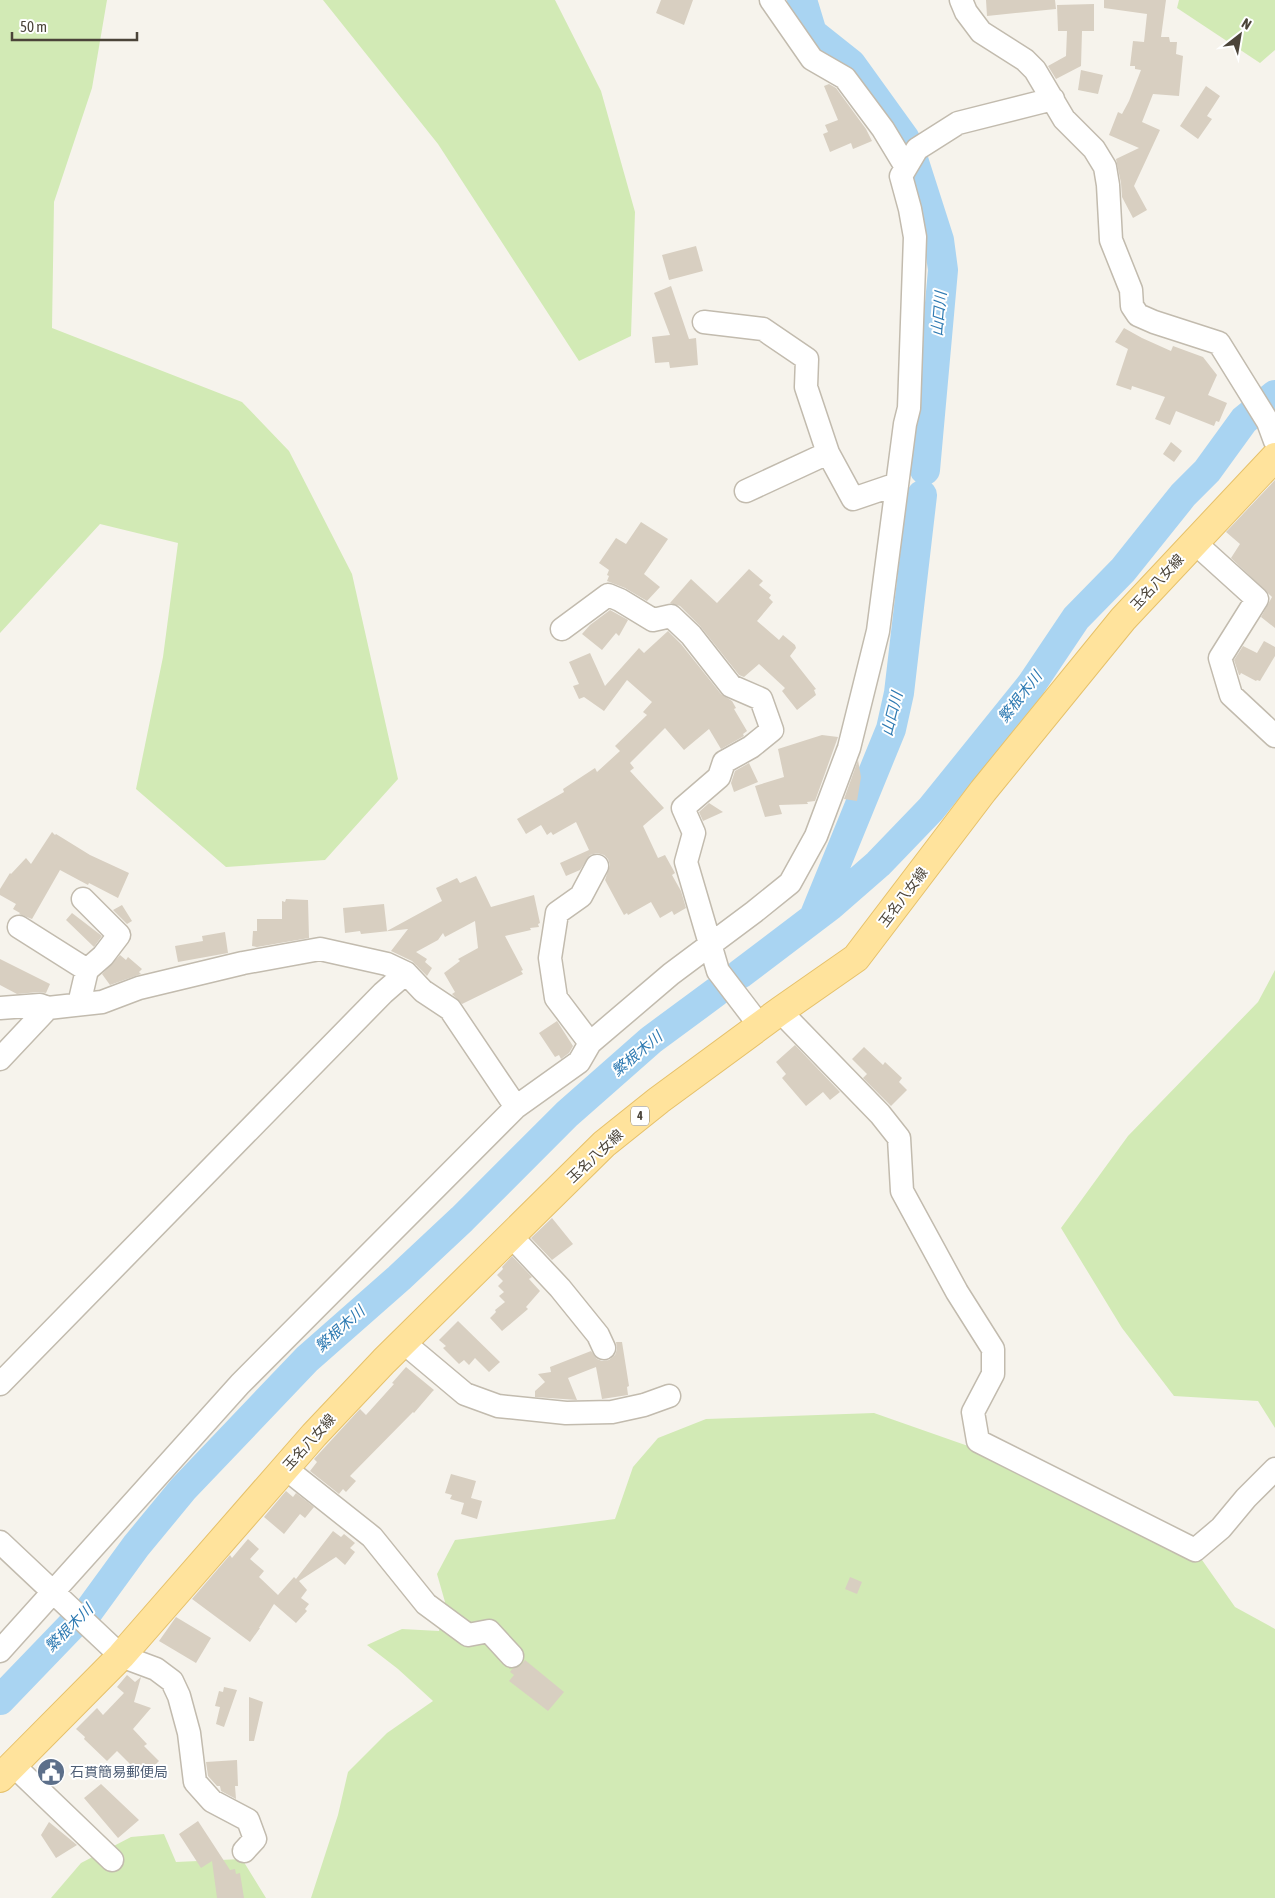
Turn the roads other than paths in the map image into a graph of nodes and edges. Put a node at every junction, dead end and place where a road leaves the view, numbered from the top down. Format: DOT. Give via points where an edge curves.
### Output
graph roads {
  1 [pos="771,0"];
  2 [pos="961,0"];
  3 [pos="1053,99"];
  4 [pos="906,167"];
  5 [pos="704,322"];
  6 [pos="1271,432"];
  7 [pos="828,453"];
  8 [pos="1275,457"];
  9 [pos="897,484"];
  10 [pos="746,491"];
  11 [pos="1194,542"];
  12 [pos="562,629"];
  13 [pos="1275,736"];
  14 [pos="597,866"];
  15 [pos="83,899"];
  16 [pos="19,927"];
  17 [pos="710,945"];
  18 [pos="87,970"];
  19 [pos="406,973"];
  20 [pos="79,1004"];
  21 [pos="0,1008"];
  22 [pos="48,1008"];
  23 [pos="770,1018"];
  24 [pos="590,1043"];
  25 [pos="0,1059"];
  26 [pos="516,1107"];
  27 [pos="511,1236"];
  28 [pos="409,1336"];
  29 [pos="604,1348"];
  30 [pos="455,1365"];
  31 [pos="0,1384"];
  32 [pos="670,1396"];
  33 [pos="286,1468"];
  34 [pos="1275,1469"];
  35 [pos="0,1542"];
  36 [pos="53,1593"];
  37 [pos="0,1652"];
  38 [pos="121,1656"];
  39 [pos="512,1656"];
  40 [pos="7,1772"];
  41 [pos="244,1851"];
  42 [pos="112,1860"];
  1 -- 4 [label="street" via="812,59 845,78 883,129"];
  2 -- 3 [label="street" via="981,32 1036,70"];
  3 -- 4 [label="street" via="958,123 917,149"];
  3 -- 6 [label="street" via="1064,119 1094,149 1105,167 1110,240 1131,290 1132,306 1138,315 1154,322 1219,343"];
  4 -- 9 [label="street" via="901,176 915,237 909,408"];
  5 -- 7 [label="street" via="763,329 807,358 806,387"];
  7 -- 9 [label="street" via="853,498"];
  7 -- 10 [label="street"];
  8 -- 11 [label="main road, 玉名八女線 / 4"];
  9 -- 17 [label="street" via="878,631 849,748 816,836 790,883"];
  11 -- 13 [label="street" via="1257,599 1220,658 1232,695"];
  11 -- 23 [label="main road, 玉名八女線 / 4" via="1110,634 983,791 856,958"];
  12 -- 17 [label="street" via="608,595 654,620 671,616 691,635 732,686 762,699 772,730 724,762 719,777 683,808 694,833 686,862"];
  14 -- 24 [label="street" via="581,896 558,913 550,958 556,998"];
  15 -- 18 [label="street" via="119,935"];
  16 -- 18 [label="street"];
  17 -- 23 [label="street" via="718,971"];
  17 -- 24 [label="street"];
  18 -- 20 [label="street"];
  19 -- 20 [label="street" via="387,964 320,949 243,963 139,988 102,1002"];
  19 -- 26 [label="street" via="423,991 450,1009"];
  19 -- 31 [label="street"];
  20 -- 22 [label="street"];
  21 -- 22 [label="street" via="40,1005"];
  22 -- 25 [label="street"];
  23 -- 27 [label="main road, 玉名八女線 / 4" via="604,1144"];
  23 -- 34 [label="street" via="880,1114 899,1138 902,1191 957,1292 993,1349 993,1374 973,1412 978,1440 1195,1550 1221,1528"];
  24 -- 26 [label="street" via="579,1062"];
  26 -- 36 [label="street" via="240,1384"];
  27 -- 28 [label="main road, 玉名八女線 / 4"];
  27 -- 29 [label="street" via="560,1288 598,1335"];
  28 -- 30 [label="street" via="425,1342"];
  28 -- 32 [label="street" via="465,1394 498,1406 566,1413 612,1412"];
  28 -- 33 [label="main road, 玉名八女線 / 4"];
  33 -- 38 [label="main road, 玉名八女線 / 4"];
  33 -- 39 [label="street" via="372,1538 426,1604 468,1635 489,1631"];
  35 -- 36 [label="street"];
  36 -- 37 [label="street"];
  36 -- 38 [label="street"];
  38 -- 40 [label="main road, 玉名八女線 / 4"];
  38 -- 41 [label="street" via="156,1669 172,1681 189,1734 195,1782 212,1801 248,1820 254,1839"];
  40 -- 42 [label="street"];
}
